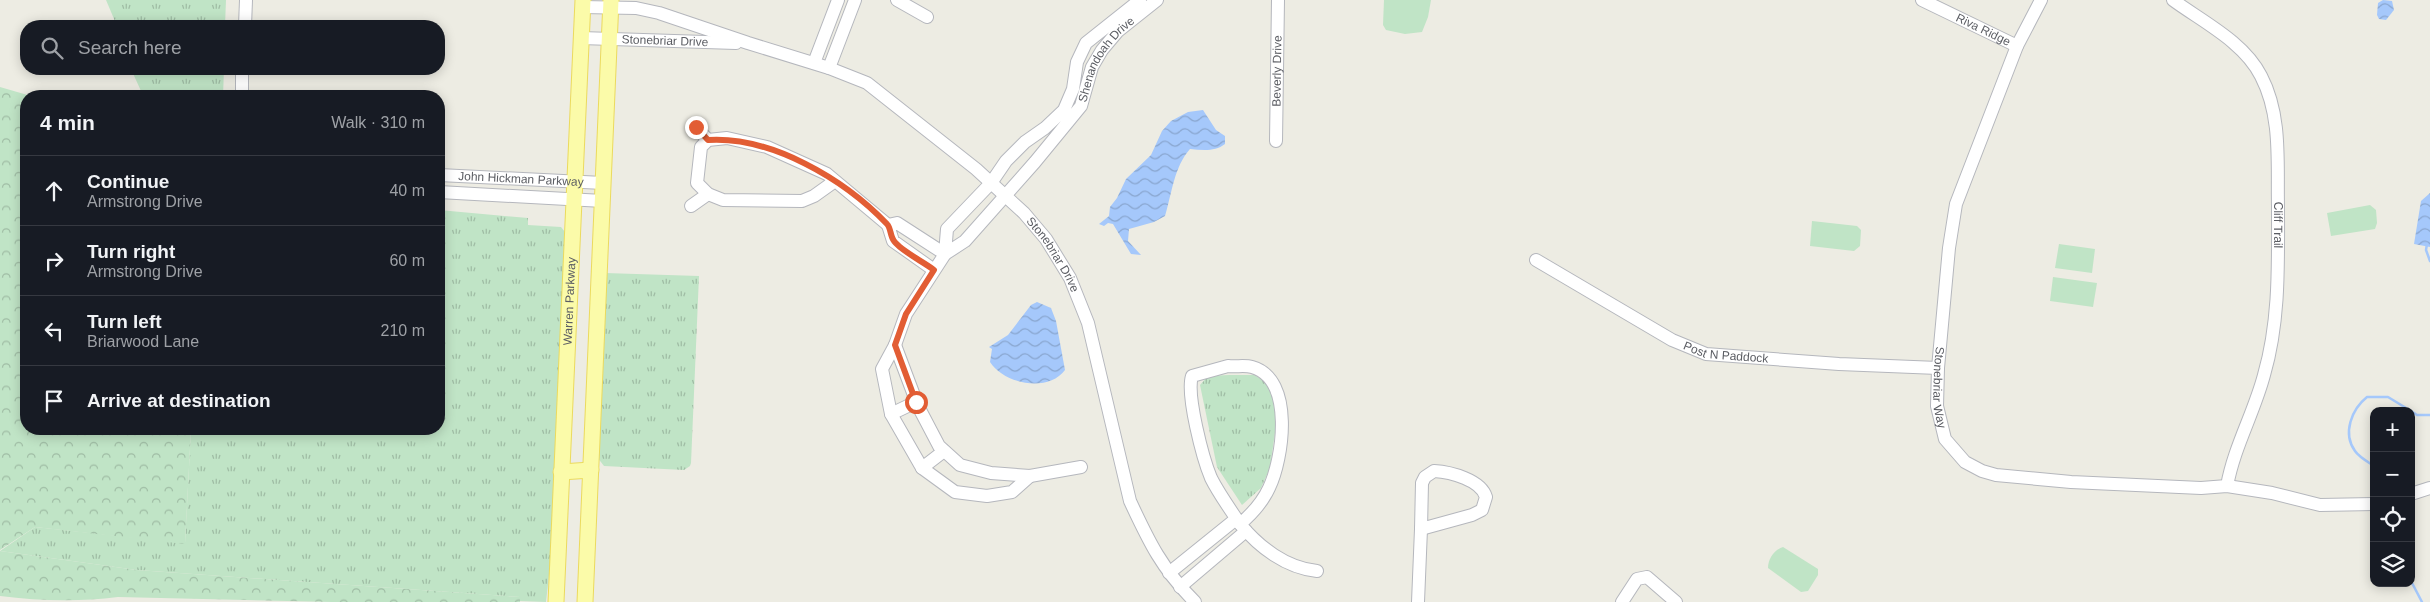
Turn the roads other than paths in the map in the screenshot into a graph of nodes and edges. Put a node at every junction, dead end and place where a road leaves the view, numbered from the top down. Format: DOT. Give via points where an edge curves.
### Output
graph roads {
  1 [pos="246,0"];
  2 [pos="838,0"];
  3 [pos="855,0"];
  4 [pos="897,0"];
  5 [pos="1140,0"];
  6 [pos="1157,0"];
  7 [pos="1278,0"];
  8 [pos="1922,0"];
  9 [pos="2041,0"];
  10 [pos="2173,0"];
  11 [pos="582,3"];
  12 [pos="610,4"];
  13 [pos="927,17"];
  14 [pos="675,18"];
  15 [pos="245,20"];
  16 [pos="581,38"];
  17 [pos="609,38"];
  18 [pos="671,40"];
  19 [pos="748,43"];
  20 [pos="2017,46"];
  21 [pos="814,63"];
  22 [pos="829,68"];
  23 [pos="242,75"];
  24 [pos="241,90"];
  25 [pos="696,127"];
  26 [pos="708,140"];
  27 [pos="1276,141"];
  28 [pos="445,175"];
  29 [pos="835,180"];
  30 [pos="574,182"];
  31 [pos="603,183"];
  32 [pos="991,183"];
  33 [pos="445,192"];
  34 [pos="708,194"];
  35 [pos="1006,196"];
  36 [pos="574,199"];
  37 [pos="603,201"];
  38 [pos="691,206"];
  39 [pos="888,225"];
  40 [pos="945,254"];
  41 [pos="1536,260"];
  42 [pos="934,270"];
  43 [pos="895,345"];
  44 [pos="1938,368"];
  45 [pos="916,402"];
  46 [pos="891,414"];
  47 [pos="944,450"];
  48 [pos="1081,467"];
  49 [pos="922,468"];
  50 [pos="591,470"];
  51 [pos="561,472"];
  52 [pos="1030,476"];
  53 [pos="2227,486"];
  54 [pos="2430,488"];
  55 [pos="2415,493"];
  56 [pos="2370,504"];
  57 [pos="1241,525"];
  58 [pos="1421,529"];
  59 [pos="1317,570"];
  60 [pos="1169,573"];
  61 [pos="1180,587"];
  62 [pos="1628,600"];
  63 [pos="556,602"];
  64 [pos="585,602"];
  65 [pos="1195,602"];
  66 [pos="1418,602"];
  67 [pos="1676,602"];
  1 -- 15 [label="street"];
  2 -- 21 [label="street"];
  3 -- 22 [label="street"];
  4 -- 13 [label="street"];
  5 -- 32 [label="street, Shenandoah Drive" via="1086,43 1077,62 1073,89 1064,110 1018,149"];
  6 -- 35 [label="street, Shenandoah Drive" via="1118,31 1102,50 1092,67 1081,106"];
  7 -- 27 [label="street, Beverly Drive"];
  8 -- 20 [label="street, Riva Ridge"];
  9 -- 20 [label="street, Stonebriar Way"];
  10 -- 53 [label="street, Cliff Trail" via="2238,47 2261,75 2274,109 2278,300 2264,375 2230,466"];
  11 -- 12 [label="street, Stonebriar Drive"];
  11 -- 16 [label="main road, Warren Parkway"];
  12 -- 14 [label="street, Stonebriar Drive"];
  12 -- 17 [label="main road"];
  14 -- 18 [label="street"];
  14 -- 19 [label="street, Stonebriar Drive"];
  16 -- 17 [label="street, Stonebriar Drive"];
  16 -- 30 [label="main road, Warren Parkway"];
  17 -- 18 [label="street, Stonebriar Drive"];
  17 -- 31 [label="main road"];
  18 -- 19 [label="street, Stonebriar Drive"];
  19 -- 21 [label="street, Stonebriar Drive"];
  20 -- 44 [label="street, Stonebriar Way" via="1956,204"];
  21 -- 22 [label="street, Stonebriar Drive"];
  22 -- 32 [label="street, Stonebriar Drive" via="867,83"];
  23 -- 24 [label="street"];
  25 -- 26 [label="street"];
  26 -- 29 [label="street" via="727,138 768,147"];
  26 -- 34 [label="street" via="701,147 697,183"];
  28 -- 30 [label="street, John Hickman Parkway"];
  29 -- 34 [label="street" via="802,202 723,200"];
  29 -- 39 [label="street"];
  30 -- 31 [label="street, John Hickman Parkway"];
  30 -- 36 [label="main road, Warren Parkway"];
  31 -- 37 [label="main road"];
  32 -- 35 [label="street, Stonebriar Drive"];
  32 -- 40 [label="street, Shenandoah Drive" via="947,229"];
  33 -- 36 [label="street, John Hickman Parkway"];
  34 -- 38 [label="street"];
  35 -- 40 [label="street, Shenandoah Drive" via="965,242"];
  35 -- 60 [label="street, Stonebriar Drive" via="1046,240 1070,278 1088,323 1130,501 1141,528"];
  36 -- 37 [label="street, John Hickman Parkway"];
  36 -- 51 [label="main road, Warren Parkway"];
  37 -- 50 [label="main road"];
  39 -- 40 [label="street" via="897,223"];
  39 -- 42 [label="street" via="893,241"];
  40 -- 42 [label="street"];
  41 -- 44 [label="street, Post N Paddock" via="1672,340 1706,354 1809,363"];
  42 -- 43 [label="street" via="906,314"];
  43 -- 45 [label="street"];
  43 -- 46 [label="street" via="882,369"];
  44 -- 53 [label="street, Stonebriar Way" via="1937,406 1945,438 1965,462 1982,471 2070,482 2201,488"];
  45 -- 46 [label="street"];
  45 -- 47 [label="street"];
  46 -- 49 [label="street"];
  47 -- 49 [label="street"];
  47 -- 52 [label="street" via="960,465 991,473"];
  48 -- 52 [label="street"];
  49 -- 52 [label="street" via="955,492 986,496 1012,492"];
  50 -- 51 [label="main road"];
  50 -- 64 [label="main road"];
  51 -- 63 [label="main road, Warren Parkway"];
  53 -- 56 [label="street, Stonebriar Way" via="2320,505"];
  54 -- 55 [label="street"];
  57 -- 57 [label="street" via="1260,504 1275,474 1282,417 1279,394 1268,378 1252,367 1228,366 1192,376 1189,384 1209,472"];
  57 -- 59 [label="street" via="1279,559"];
  57 -- 60 [label="street"];
  57 -- 61 [label="street"];
  58 -- 58 [label="street" via="1482,510 1485,492 1476,483 1446,472 1431,472 1422,483"];
  58 -- 66 [label="street"];
  60 -- 61 [label="street, Stonebriar Drive"];
  61 -- 65 [label="street, Stonebriar Drive"];
  62 -- 67 [label="street" via="1637,579 1647,577"];
}
